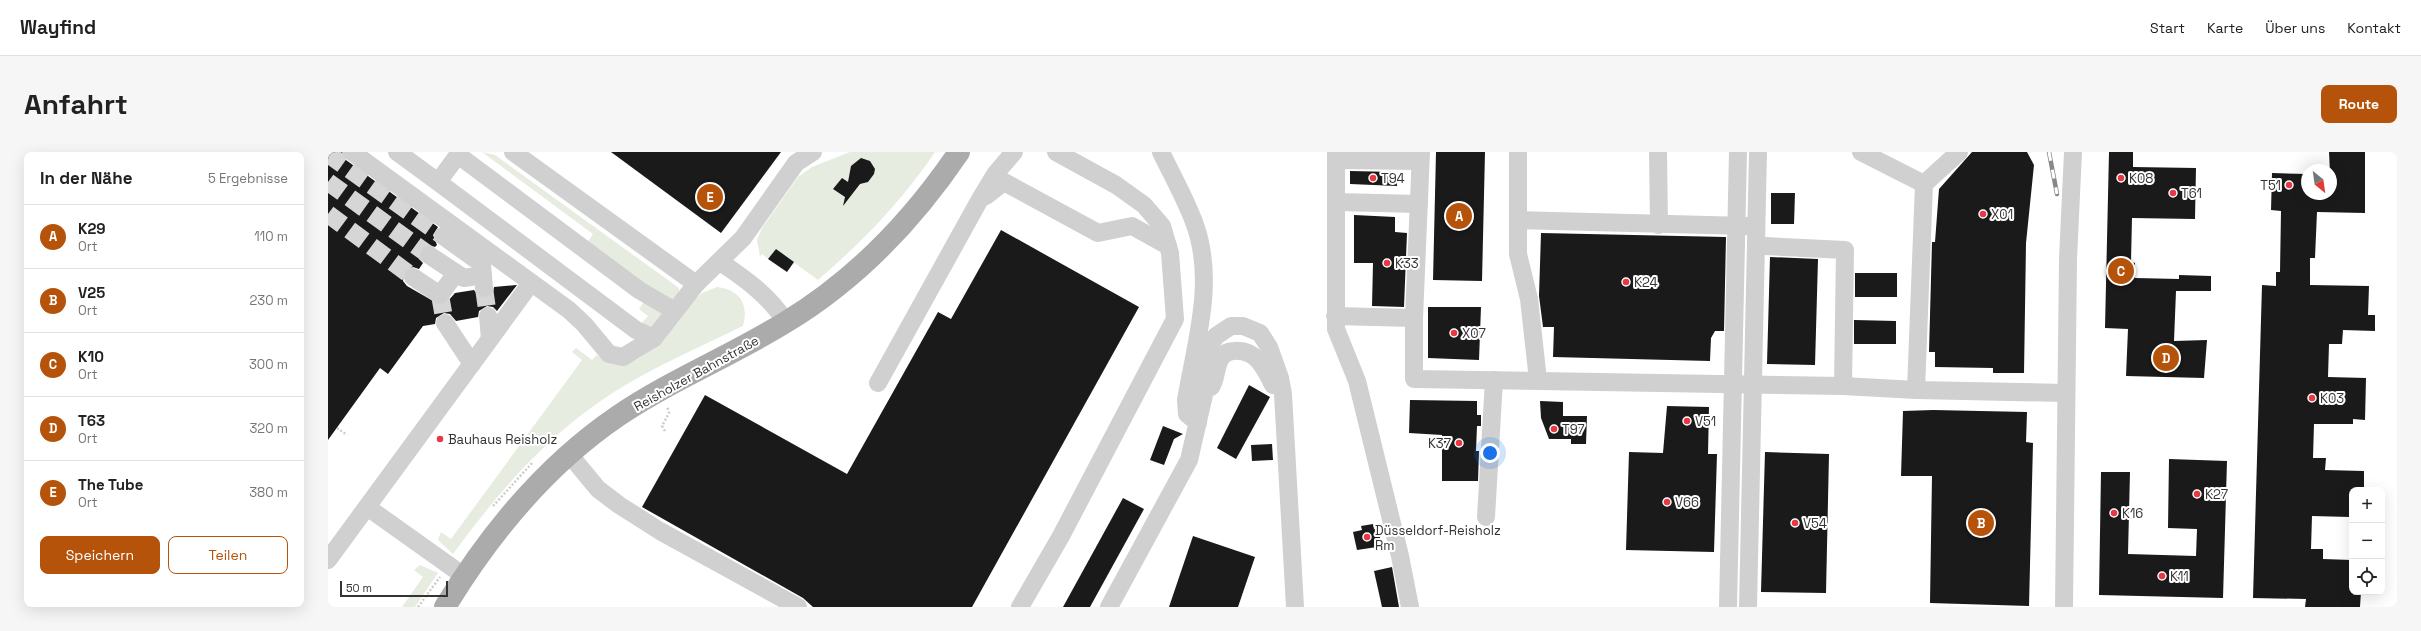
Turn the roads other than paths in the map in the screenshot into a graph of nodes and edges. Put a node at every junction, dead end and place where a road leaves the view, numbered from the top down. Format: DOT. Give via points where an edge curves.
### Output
graph roads {
  1 [pos="352,152"];
  2 [pos="397,152"];
  3 [pos="513,152"];
  4 [pos="813,152"];
  5 [pos="959,152"];
  6 [pos="1014,152"];
  7 [pos="1056,152"];
  8 [pos="1161,152"];
  9 [pos="1518,152"];
  10 [pos="1658,152"];
  11 [pos="1738,152"];
  12 [pos="1758,152"];
  13 [pos="1862,152"];
  14 [pos="1958,152"];
  15 [pos="2073,152"];
  16 [pos="1336,156"];
  17 [pos="1420,157"];
  18 [pos="438,182"];
  19 [pos="1924,184"];
  20 [pos="979,201"];
  21 [pos="1337,202"];
  22 [pos="1419,204"];
  23 [pos="1518,220"];
  24 [pos="1659,225"];
  25 [pos="1736,226"];
  26 [pos="1756,226"];
  27 [pos="443,236"];
  28 [pos="1168,246"];
  29 [pos="1765,246"];
  30 [pos="429,255"];
  31 [pos="720,262"];
  32 [pos="456,273"];
  33 [pos="413,277"];
  34 [pos="531,283"];
  35 [pos="696,284"];
  36 [pos="675,311"];
  37 [pos="488,316"];
  38 [pos="1335,316"];
  39 [pos="1414,318"];
  40 [pos="786,322"];
  41 [pos="444,323"];
  42 [pos="654,338"];
  43 [pos="490,339"];
  44 [pos="472,364"];
  45 [pos="1494,380"];
  46 [pos="1538,380"];
  47 [pos="878,383"];
  48 [pos="1733,384"];
  49 [pos="1754,385"];
  50 [pos="1843,386"];
  51 [pos="1916,390"];
  52 [pos="2066,393"];
  53 [pos="1204,396"];
  54 [pos="1283,404"];
  55 [pos="1198,424"];
  56 [pos="569,454"];
  57 [pos="367,507"];
  58 [pos="1486,517"];
  59 [pos="328,560"];
  60 [pos="456,571"];
  61 [pos="446,607"];
  62 [pos="798,607"];
  63 [pos="1020,607"];
  64 [pos="1109,607"];
  65 [pos="1295,607"];
  66 [pos="1410,607"];
  67 [pos="1728,607"];
  68 [pos="1748,607"];
  69 [pos="2064,607"];
  1 -- 34 [label="lane"];
  2 -- 18 [label="lane"];
  3 -- 35 [label="lane"];
  4 -- 31 [label="lane" via="796,163 743,238"];
  5 -- 40 [label="main road, Reisholzer Bahnstraße" via="915,213 872,257 835,289"];
  6 -- 20 [label="lane" via="996,173"];
  7 -- 28 [label="lane" via="1116,185 1144,205 1162,226"];
  8 -- 55 [label="lane" via="1194,222 1204,263 1204,302 1186,400 1187,414"];
  9 -- 23 [label="lane"];
  10 -- 24 [label="lane"];
  11 -- 25 [label="lane"];
  12 -- 26 [label="lane"];
  13 -- 19 [label="lane"];
  14 -- 19 [label="lane"];
  15 -- 52 [label="lane"];
  16 -- 17 [label="lane"];
  16 -- 21 [label="lane"];
  17 -- 22 [label="lane"];
  18 -- 36 [label="lane" via="458,155 639,290"];
  18 -- 42 [label="lane" via="636,330"];
  19 -- 51 [label="lane"];
  20 -- 28 [label="lane" via="1004,182 1098,233 1132,226"];
  20 -- 47 [label="lane"];
  21 -- 22 [label="lane"];
  21 -- 38 [label="lane"];
  22 -- 39 [label="lane"];
  23 -- 24 [label="lane"];
  23 -- 46 [label="lane" via="1518,254 1529,299"];
  24 -- 25 [label="lane"];
  25 -- 26 [label="lane"];
  25 -- 48 [label="lane"];
  26 -- 49 [label="lane"];
  27 -- 32 [label="lane" via="482,264 484,281 464,278"];
  28 -- 63 [label="lane" via="1175,319 1061,536"];
  29 -- 50 [label="lane" via="1845,250"];
  30 -- 32 [label="lane"];
  31 -- 35 [label="lane"];
  31 -- 40 [label="lane" via="745,278 772,301"];
  32 -- 33 [label="lane" via="440,295"];
  34 -- 42 [label="lane" via="584,324 609,354 623,357"];
  34 -- 43 [label="lane"];
  35 -- 36 [label="lane"];
  36 -- 42 [label="lane"];
  37 -- 43 [label="lane"];
  38 -- 39 [label="lane"];
  38 -- 66 [label="lane" via="1336,329 1358,381"];
  39 -- 45 [label="lane" via="1414,379"];
  40 -- 56 [label="main road, Reisholzer Bahnstraße" via="625,412"];
  41 -- 44 [label="lane"];
  43 -- 44 [label="lane"];
  44 -- 57 [label="lane"];
  45 -- 46 [label="lane"];
  45 -- 58 [label="lane"];
  46 -- 48 [label="lane"];
  48 -- 49 [label="lane"];
  48 -- 67 [label="lane"];
  49 -- 50 [label="lane"];
  49 -- 68 [label="lane"];
  50 -- 51 [label="lane"];
  51 -- 52 [label="lane"];
  52 -- 69 [label="lane"];
  53 -- 54 [label="lane" via="1213,383 1221,357 1236,351 1254,356 1264,367"];
  53 -- 54 [label="lane" via="1208,348 1216,336 1231,326 1243,326 1260,333 1269,347 1280,378"];
  53 -- 55 [label="lane"];
  54 -- 65 [label="lane"];
  55 -- 64 [label="lane" via="1189,460"];
  56 -- 60 [label="main road, Reisholzer Bahnstraße" via="539,482"];
  56 -- 62 [label="lane" via="598,489 627,511"];
  57 -- 59 [label="lane"];
  57 -- 60 [label="lane"];
  60 -- 61 [label="main road, Reisholzer Bahnstraße"];
}
